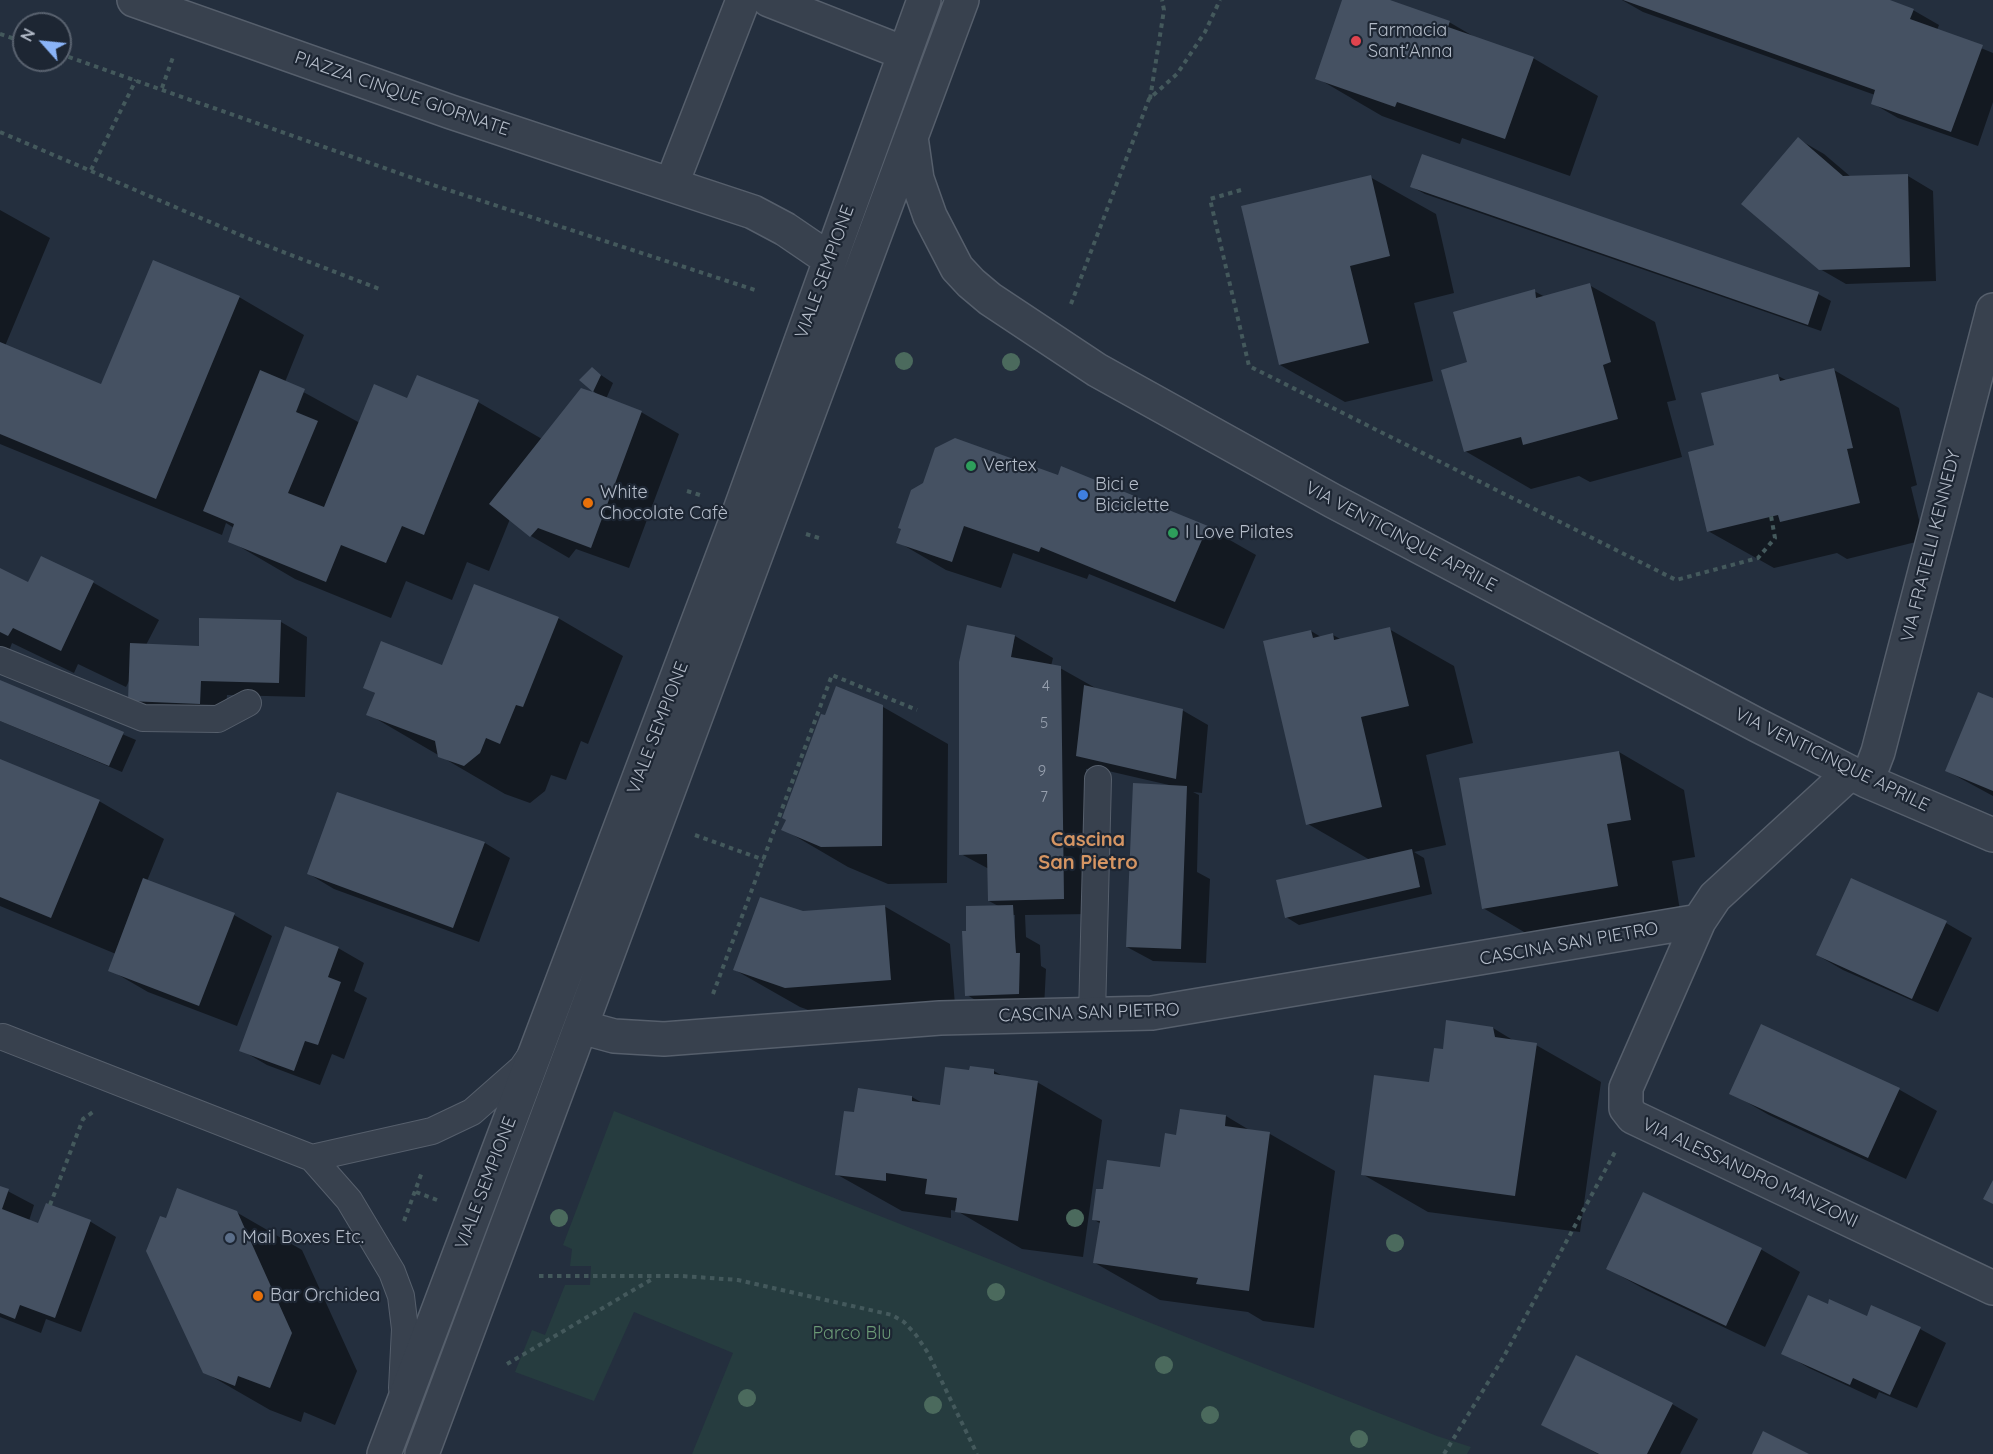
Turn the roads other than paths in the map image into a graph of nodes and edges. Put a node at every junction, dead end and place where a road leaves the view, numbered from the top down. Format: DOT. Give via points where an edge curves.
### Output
graph roads {
  1 [pos="134,0"];
  2 [pos="743,0"];
  3 [pos="770,0"];
  4 [pos="924,0"];
  5 [pos="962,0"];
  6 [pos="904,53"];
  7 [pos="911,135"];
  8 [pos="672,183"];
  9 [pos="829,259"];
  10 [pos="1993,310"];
  11 [pos="0,660"];
  12 [pos="248,703"];
  13 [pos="1859,777"];
  14 [pos="1098,779"];
  15 [pos="1993,835"];
  16 [pos="1699,921"];
  17 [pos="1092,1015"];
  18 [pos="581,1028"];
  19 [pos="3,1036"];
  20 [pos="537,1046"];
  21 [pos="312,1158"];
  22 [pos="1993,1288"];
  23 [pos="400,1412"];
  24 [pos="384,1454"];
  25 [pos="422,1454"];
  1 -- 8 [label="street, PIAZZA CINQUE GIORNATE" via="451,112"];
  2 -- 8 [label="street"];
  3 -- 6 [label="street"];
  4 -- 6 [label="street, VIALE SEMPIONE"];
  5 -- 7 [label="street, VIALE SEMPIONE"];
  6 -- 9 [label="street, VIALE SEMPIONE"];
  7 -- 13 [label="street, VIA VENTICINQUE APRILE" via="917,179 930,216 957,268 990,299 1045,337 1256,460"];
  7 -- 18 [label="street, VIALE SEMPIONE"];
  8 -- 9 [label="street, PIAZZA CINQUE GIORNATE" via="753,212"];
  9 -- 20 [label="street, VIALE SEMPIONE" via="740,510"];
  10 -- 13 [label="street, VIA FRATELLI KENNEDY" via="1878,752"];
  11 -- 12 [label="lane" via="143,718 218,719"];
  13 -- 15 [label="street, VIA VENTICINQUE APRILE"];
  13 -- 16 [label="street, VIA ALESSANDRO MANZONI" via="1733,878"];
  14 -- 17 [label="lane"];
  16 -- 17 [label="street, CASCINA SAN PIETRO" via="1181,1010"];
  16 -- 22 [label="street, VIA ALESSANDRO MANZONI" via="1626,1088 1626,1108 1634,1118"];
  17 -- 18 [label="street, CASCINA SAN PIETRO" via="940,1018 664,1039 614,1036"];
  18 -- 25 [label="street, VIALE SEMPIONE"];
  19 -- 21 [label="lane"];
  20 -- 21 [label="lane" via="522,1068 472,1112 432,1131"];
  20 -- 23 [label="street, VIALE SEMPIONE"];
  21 -- 23 [label="lane" via="350,1200 379,1248 401,1296 405,1337"];
  23 -- 24 [label="street, VIALE SEMPIONE"];
}
